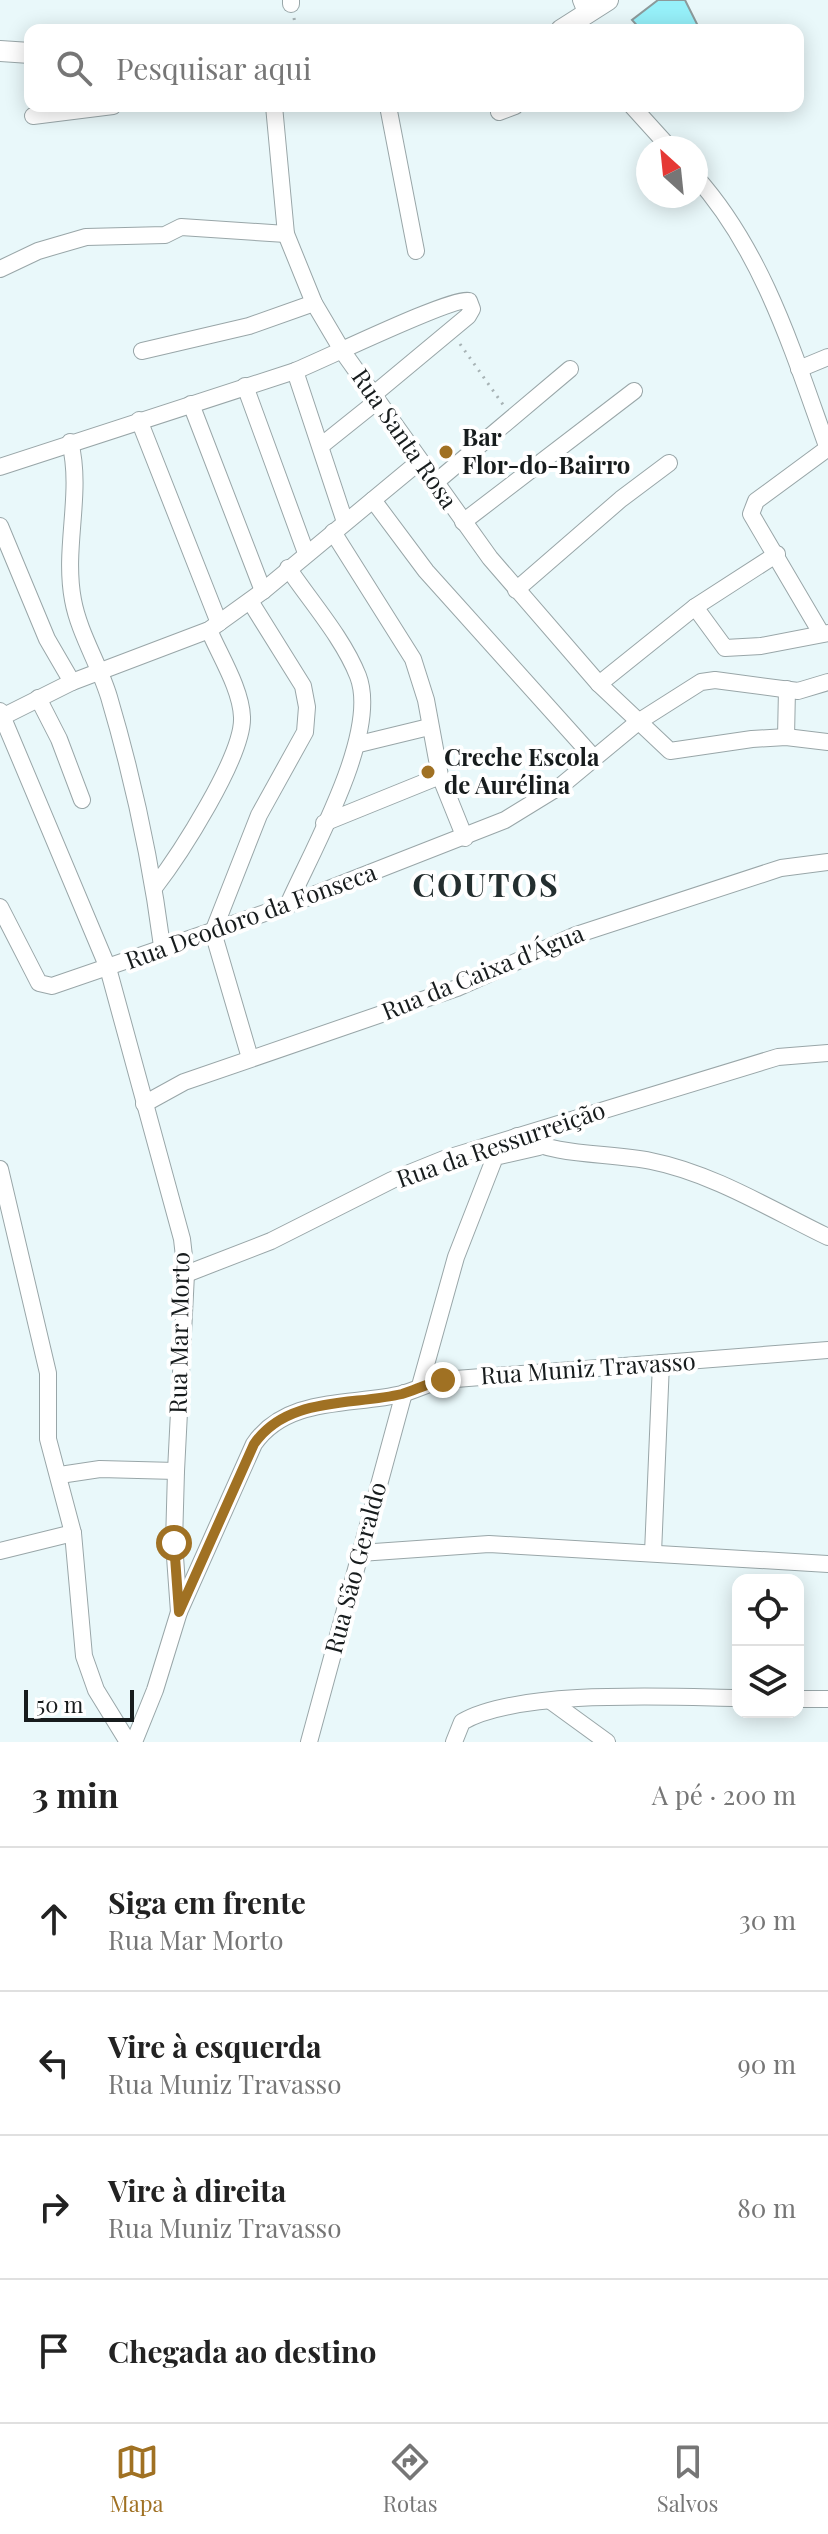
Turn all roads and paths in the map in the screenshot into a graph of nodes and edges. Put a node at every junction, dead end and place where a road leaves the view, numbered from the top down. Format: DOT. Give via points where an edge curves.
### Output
graph roads {
  1 [pos="608,0"];
  2 [pos="575,20"];
  3 [pos="0,43"];
  4 [pos="0,51"];
  5 [pos="24,52"];
  6 [pos="24,53"];
  7 [pos="65,112"];
  8 [pos="275,112"];
  9 [pos="389,112"];
  10 [pos="637,112"];
  11 [pos="33,116"];
  12 [pos="659,136"];
  13 [pos="708,192"];
  14 [pos="286,234"];
  15 [pos="416,251"];
  16 [pos="0,269"];
  17 [pos="314,303"];
  18 [pos="450,331"];
  19 [pos="142,351"];
  20 [pos="343,352"];
  21 [pos="828,357"];
  22 [pos="570,369"];
  23 [pos="799,369"];
  24 [pos="295,371"];
  25 [pos="245,386"];
  26 [pos="634,391"];
  27 [pos="375,398"];
  28 [pos="191,404"];
  29 [pos="512,418"];
  30 [pos="139,420"];
  31 [pos="70,442"];
  32 [pos="322,445"];
  33 [pos="828,449"];
  34 [pos="420,461"];
  35 [pos="669,463"];
  36 [pos="0,467"];
  37 [pos="436,482"];
  38 [pos="373,500"];
  39 [pos="463,522"];
  40 [pos="0,526"];
  41 [pos="339,527"];
  42 [pos="306,553"];
  43 [pos="777,554"];
  44 [pos="288,568"];
  45 [pos="516,590"];
  46 [pos="257,596"];
  47 [pos="695,607"];
  48 [pos="214,627"];
  49 [pos="825,633"];
  50 [pos="102,672"];
  51 [pos="72,682"];
  52 [pos="828,682"];
  53 [pos="599,684"];
  54 [pos="787,689"];
  55 [pos="38,698"];
  56 [pos="1,714"];
  57 [pos="638,722"];
  58 [pos="429,727"];
  59 [pos="786,737"];
  60 [pos="828,742"];
  61 [pos="359,744"];
  62 [pos="594,758"];
  63 [pos="440,776"];
  64 [pos="82,800"];
  65 [pos="324,823"];
  66 [pos="465,838"];
  67 [pos="828,862"];
  68 [pos="154,888"];
  69 [pos="288,905"];
  70 [pos="0,907"];
  71 [pos="213,932"];
  72 [pos="162,946"];
  73 [pos="108,968"];
  74 [pos="828,1053"];
  75 [pos="250,1058"];
  76 [pos="144,1104"];
  77 [pos="517,1136"];
  78 [pos="539,1147"];
  79 [pos="0,1169"];
  80 [pos="828,1237"];
  81 [pos="186,1274"];
  82 [pos="828,1350"];
  83 [pos="661,1363"];
  84 [pos="420,1386"];
  85 [pos="404,1393"];
  86 [pos="176,1471"];
  87 [pos="60,1475"];
  88 [pos="73,1533"];
  89 [pos="0,1551"];
  90 [pos="360,1553"];
  91 [pos="653,1553"];
  92 [pos="828,1564"];
  93 [pos="179,1612"];
  94 [pos="732,1698"];
  95 [pos="804,1699"];
  96 [pos="828,1699"];
  97 [pos="552,1702"];
  98 [pos="128,1742"];
  99 [pos="134,1742"];
  100 [pos="309,1742"];
  101 [pos="454,1742"];
  102 [pos="607,1742"];
  1 -- 2 [label="main road"];
  3 -- 5 [label="main road"];
  4 -- 6 [label="main road"];
  7 -- 11 [label="street"];
  8 -- 14 [label="street, Rua Santa Rosa"];
  9 -- 15 [label="street"];
  10 -- 12 [label="street"];
  13 -- 23 [label="street" via="743,236"];
  14 -- 16 [label="street" via="181,227 165,235 86,237"];
  14 -- 17 [label="street, Rua Santa Rosa"];
  17 -- 19 [label="street" via="249,326"];
  17 -- 20 [label="street, Rua Santa Rosa"];
  18 -- 20 [label="street" via="472,309 469,301 460,299"];
  18 -- 27 [label="street"];
  18 -- 29 [label="path"];
  20 -- 24 [label="street"];
  20 -- 27 [label="street, Rua Santa Rosa"];
  21 -- 23 [label="street"];
  22 -- 29 [label="street"];
  23 -- 33 [label="street"];
  24 -- 25 [label="street"];
  24 -- 32 [label="street"];
  25 -- 28 [label="street"];
  25 -- 42 [label="street"];
  26 -- 39 [label="street"];
  27 -- 32 [label="street"];
  27 -- 34 [label="street, Rua Santa Rosa"];
  28 -- 30 [label="street"];
  28 -- 46 [label="street"];
  29 -- 37 [label="street"];
  30 -- 31 [label="street"];
  30 -- 48 [label="street"];
  31 -- 36 [label="street"];
  31 -- 50 [label="street" via="75,462 73,604"];
  32 -- 41 [label="street"];
  33 -- 43 [label="street" via="752,507 752,519"];
  34 -- 37 [label="street, Rua Santa Rosa"];
  34 -- 38 [label="street"];
  35 -- 45 [label="street"];
  37 -- 39 [label="street, Rua Santa Rosa"];
  38 -- 41 [label="street"];
  38 -- 62 [label="street" via="426,571"];
  39 -- 45 [label="street, Rua Santa Rosa"];
  40 -- 51 [label="street" via="47,639"];
  41 -- 42 [label="street"];
  41 -- 58 [label="street" via="413,659"];
  42 -- 44 [label="street"];
  43 -- 47 [label="street"];
  43 -- 49 [label="street"];
  44 -- 46 [label="street"];
  44 -- 61 [label="street" via="357,674 364,703"];
  45 -- 53 [label="street, Rua Santa Rosa"];
  46 -- 48 [label="street"];
  46 -- 71 [label="street" via="303,686 305,732 259,815"];
  47 -- 49 [label="street" via="725,648"];
  47 -- 53 [label="street"];
  48 -- 50 [label="street"];
  48 -- 68 [label="street" via="240,703 240,734 209,803"];
  50 -- 51 [label="street"];
  50 -- 68 [label="street" via="128,760"];
  51 -- 55 [label="street"];
  52 -- 54 [label="street, Rua Deodoro da Fonseca"];
  53 -- 57 [label="street, Rua Santa Rosa"];
  54 -- 57 [label="street, Rua Deodoro da Fonseca" via="701,682"];
  54 -- 59 [label="street"];
  55 -- 56 [label="street"];
  55 -- 64 [label="street"];
  56 -- 73 [label="street, Rua Mar Morto"];
  57 -- 59 [label="street, Rua Santa Rosa" via="670,751"];
  57 -- 62 [label="street, Rua Deodoro da Fonseca"];
  58 -- 61 [label="street"];
  58 -- 63 [label="street"];
  59 -- 60 [label="street, Rua Santa Rosa"];
  61 -- 65 [label="street"];
  62 -- 66 [label="street, Rua Deodoro da Fonseca" via="535,803"];
  63 -- 65 [label="street"];
  63 -- 66 [label="street"];
  65 -- 69 [label="street"];
  66 -- 69 [label="street, Rua Deodoro da Fonseca"];
  67 -- 75 [label="street, Rua da Caixa d'Água" via="781,868 630,916 457,988"];
  68 -- 72 [label="street"];
  69 -- 71 [label="street, Rua Deodoro da Fonseca"];
  70 -- 73 [label="street, Rua Deodoro da Fonseca" via="39,983 52,986"];
  71 -- 72 [label="street, Rua Deodoro da Fonseca"];
  71 -- 75 [label="street"];
  72 -- 73 [label="street, Rua Deodoro da Fonseca"];
  73 -- 76 [label="street, Rua Mar Morto"];
  74 -- 77 [label="street, Rua da Ressurreição" via="778,1057"];
  75 -- 76 [label="street, Rua da Caixa d'Água" via="184,1082"];
  76 -- 81 [label="street, Rua Mar Morto" via="182,1239"];
  77 -- 78 [label="street"];
  77 -- 81 [label="street, Rua da Ressurreição" via="392,1180 285,1235"];
  78 -- 80 [label="street" via="653,1161"];
  78 -- 84 [label="street" via="495,1157 456,1257"];
  79 -- 87 [label="street" via="48,1373 48,1439"];
  81 -- 86 [label="street, Rua Mar Morto"];
  82 -- 83 [label="street, Rua Muniz Travasso"];
  83 -- 84 [label="street, Rua Muniz Travasso"];
  83 -- 91 [label="street"];
  84 -- 85 [label="street, Rua Muniz Travasso"];
  85 -- 90 [label="street, Rua São Geraldo"];
  85 -- 93 [label="street, Rua Muniz Travasso" via="302,1410 267,1426 254,1444"];
  86 -- 87 [label="street" via="100,1469"];
  86 -- 93 [label="street, Rua Mar Morto"];
  87 -- 88 [label="street"];
  88 -- 89 [label="street"];
  88 -- 98 [label="street" via="84,1656 96,1690"];
  90 -- 91 [label="street" via="489,1544"];
  90 -- 100 [label="street, Rua São Geraldo"];
  91 -- 92 [label="street"];
  93 -- 99 [label="street, Rua Muniz Travasso"];
  94 -- 97 [label="street"];
  95 -- 96 [label="street"];
  97 -- 101 [label="street" via="469,1718 458,1727"];
  97 -- 102 [label="street"];
}
